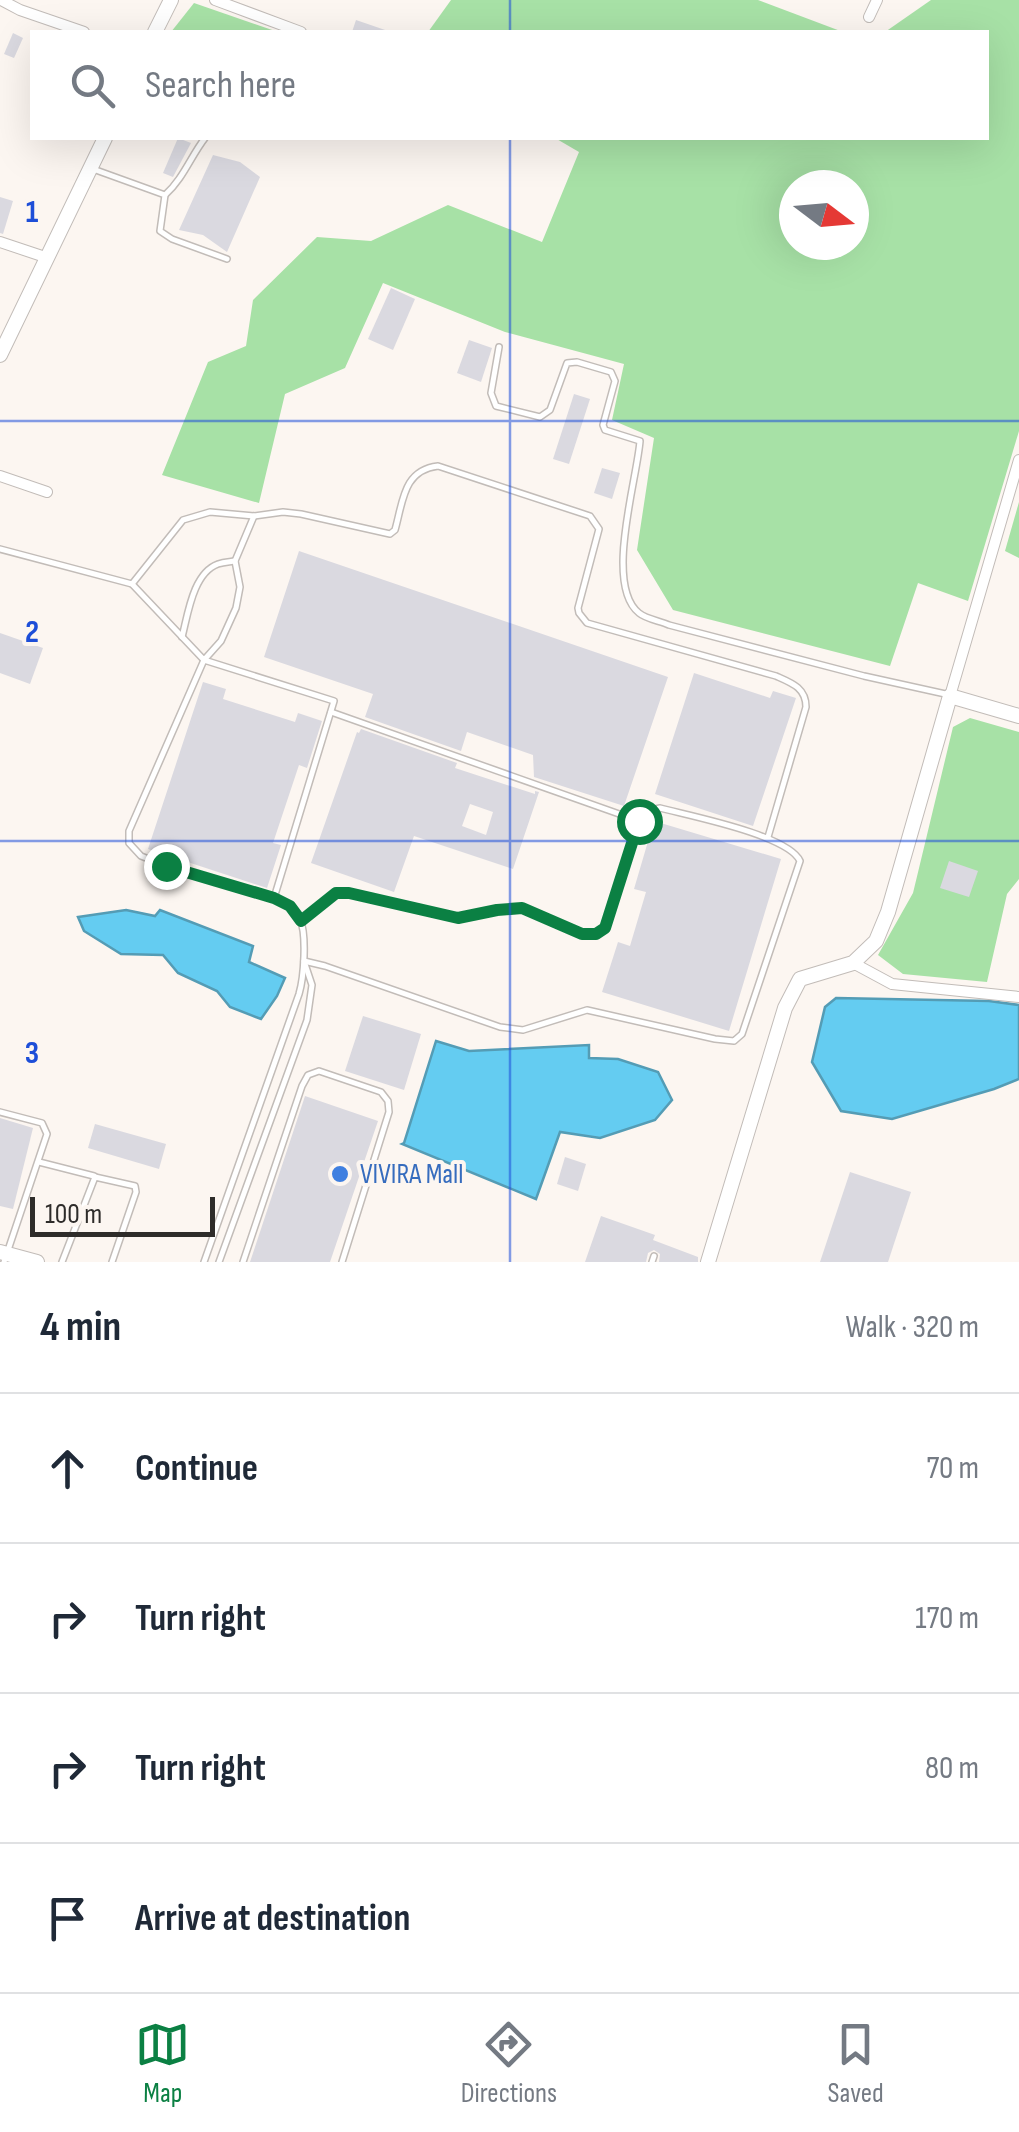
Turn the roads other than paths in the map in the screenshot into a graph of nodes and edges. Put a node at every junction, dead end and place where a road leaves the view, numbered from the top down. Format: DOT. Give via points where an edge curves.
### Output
graph roads {
  1 [pos="0,0"];
  2 [pos="171,0"];
  3 [pos="216,0"];
  4 [pos="877,0"];
  5 [pos="869,16"];
  6 [pos="78,30"];
  7 [pos="156,30"];
  8 [pos="296,30"];
  9 [pos="104,140"];
  10 [pos="203,140"];
  11 [pos="90,168"];
  12 [pos="166,195"];
  13 [pos="0,242"];
  14 [pos="48,258"];
  15 [pos="227,259"];
  16 [pos="499,347"];
  17 [pos="0,355"];
  18 [pos="1019,460"];
  19 [pos="0,476"];
  20 [pos="47,492"];
  21 [pos="254,516"];
  22 [pos="0,550"];
  23 [pos="235,562"];
  24 [pos="132,584"];
  25 [pos="182,636"];
  26 [pos="204,660"];
  27 [pos="950,696"];
  28 [pos="330,712"];
  29 [pos="1019,716"];
  30 [pos="639,821"];
  31 [pos="768,837"];
  32 [pos="274,898"];
  33 [pos="301,921"];
  34 [pos="304,962"];
  35 [pos="853,963"];
  36 [pos="1019,997"];
  37 [pos="0,1112"];
  38 [pos="39,1162"];
  39 [pos="95,1177"];
  40 [pos="4,1256"];
  41 [pos="36,1262"];
  42 [pos="62,1262"];
  43 [pos="112,1262"];
  44 [pos="204,1262"];
  45 [pos="219,1262"];
  46 [pos="243,1262"];
  47 [pos="342,1262"];
  48 [pos="708,1262"];
  1 -- 6 [label="street"];
  2 -- 7 [label="street"];
  3 -- 8 [label="street"];
  4 -- 5 [label="street"];
  9 -- 11 [label="street"];
  10 -- 12 [label="lane"];
  11 -- 12 [label="lane"];
  11 -- 14 [label="street"];
  12 -- 15 [label="lane" via="160,231"];
  13 -- 14 [label="street"];
  14 -- 17 [label="street"];
  16 -- 27 [label="lane" via="491,393 496,406 540,417 550,410 568,362 614,376 605,430 640,440 621,562 639,613"];
  18 -- 27 [label="street"];
  19 -- 20 [label="street"];
  21 -- 23 [label="lane"];
  21 -- 24 [label="lane" via="210,512 183,520"];
  21 -- 31 [label="lane" via="300,514 390,534 410,479 438,466 590,516 599,529 578,608 587,624 776,676 806,697"];
  22 -- 24 [label="lane"];
  23 -- 25 [label="lane" via="216,564 201,579"];
  23 -- 26 [label="lane" via="236,608 221,642"];
  24 -- 25 [label="lane"];
  25 -- 26 [label="lane"];
  26 -- 28 [label="lane" via="334,701"];
  26 -- 32 [label="lane" via="129,843 166,866"];
  27 -- 29 [label="street"];
  27 -- 35 [label="street" via="888,912 876,941"];
  28 -- 30 [label="lane"];
  28 -- 32 [label="lane"];
  30 -- 31 [label="lane" via="660,808"];
  30 -- 33 [label="lane" via="605,928 596,934 522,908 458,918 349,893 336,893"];
  31 -- 34 [label="lane" via="800,861 742,1034 734,1041 586,1010 523,1030 500,1027"];
  32 -- 33 [label="lane"];
  33 -- 34 [label="lane"];
  34 -- 44 [label="lane" via="299,994"];
  34 -- 45 [label="lane" via="312,985 307,1020"];
  35 -- 36 [label="street" via="892,984"];
  35 -- 48 [label="street" via="800,979 784,1008"];
  37 -- 38 [label="lane" via="42,1123 48,1134"];
  38 -- 39 [label="lane"];
  38 -- 40 [label="lane"];
  39 -- 42 [label="lane"];
  39 -- 43 [label="lane" via="135,1186"];
  40 -- 41 [label="street"];
  46 -- 47 [label="lane" via="302,1086 319,1071 381,1092 388,1102"];
}
